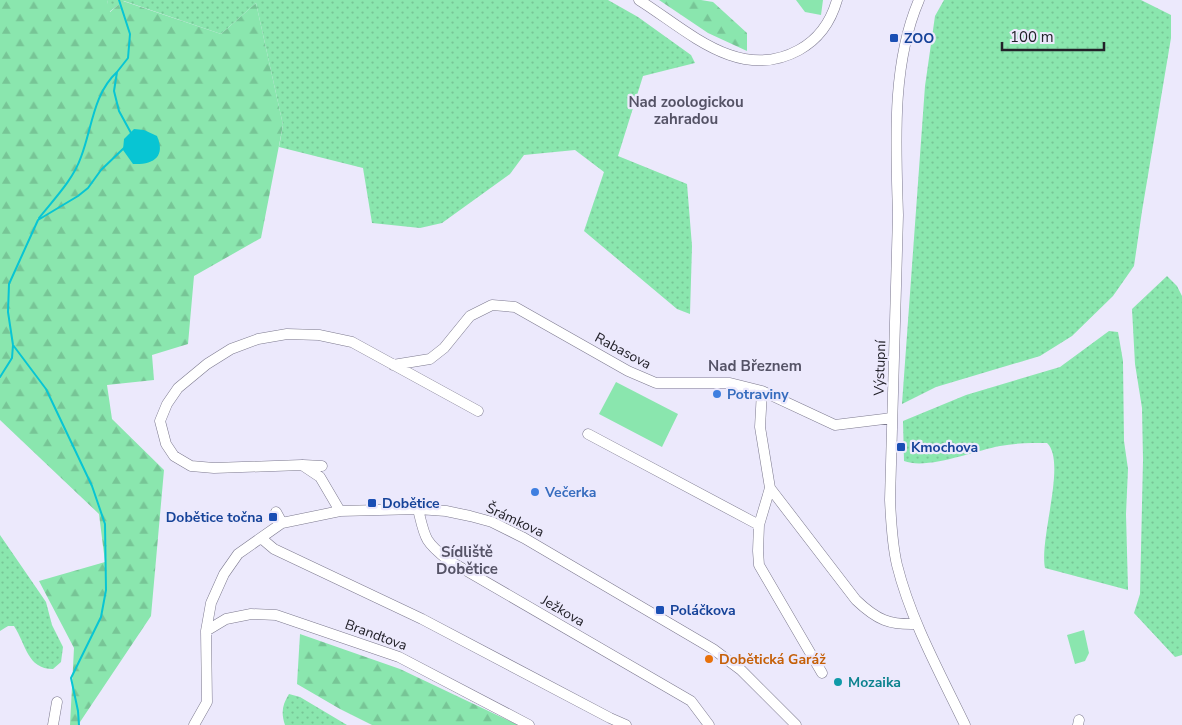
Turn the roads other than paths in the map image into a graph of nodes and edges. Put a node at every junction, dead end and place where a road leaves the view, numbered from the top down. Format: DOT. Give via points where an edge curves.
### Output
graph roads {
  1 [pos="639,0"];
  2 [pos="837,0"];
  3 [pos="919,0"];
  4 [pos="394,365"];
  5 [pos="762,391"];
  6 [pos="478,410"];
  7 [pos="892,418"];
  8 [pos="588,434"];
  9 [pos="302,465"];
  10 [pos="322,466"];
  11 [pos="770,488"];
  12 [pos="418,509"];
  13 [pos="340,511"];
  14 [pos="276,512"];
  15 [pos="282,523"];
  16 [pos="759,525"];
  17 [pos="261,538"];
  18 [pos="917,624"];
  19 [pos="206,632"];
  20 [pos="822,673"];
  21 [pos="58,702"];
  22 [pos="53,725"];
  23 [pos="194,725"];
  24 [pos="529,725"];
  25 [pos="626,725"];
  26 [pos="709,725"];
  27 [pos="796,725"];
  28 [pos="965,725"];
  1 -- 2 [label="street" via="715,50 740,59 760,61 777,60 803,48 828,24"];
  3 -- 7 [label="street, Výstupní" via="905,41 899,87"];
  4 -- 5 [label="street, Rabasova" via="430,360 470,316 492,305 514,307 628,371 656,383 730,382"];
  4 -- 6 [label="street"];
  4 -- 9 [label="street" via="352,342 319,335 287,334 258,339 231,348 178,388 160,421 166,444 174,456 191,466"];
  5 -- 7 [label="street, Rabasova" via="835,425"];
  5 -- 11 [label="street" via="760,427"];
  7 -- 18 [label="street, Výstupní" via="892,530 897,563"];
  8 -- 16 [label="street"];
  9 -- 10 [label="street"];
  9 -- 13 [label="street" via="320,477"];
  11 -- 16 [label="street"];
  11 -- 18 [label="street" via="856,600 871,614 904,625"];
  12 -- 13 [label="street, Šrámkova"];
  12 -- 26 [label="street, Ježkova" via="425,538 448,560 691,701"];
  12 -- 27 [label="street, Šrámkova" via="446,511 492,522 524,538 714,649 741,670"];
  13 -- 15 [label="street, Šrámkova"];
  14 -- 15 [label="street"];
  15 -- 17 [label="street, Šrámkova"];
  16 -- 20 [label="street" via="759,565"];
  17 -- 19 [label="street, Šrámkova" via="238,554 224,574 211,603"];
  17 -- 25 [label="street" via="274,549 422,619"];
  18 -- 28 [label="street, Výstupní"];
  19 -- 23 [label="street, Šrámkova" via="207,702"];
  19 -- 24 [label="street, Brandtova" via="226,619 251,614 276,615 399,657"];
  21 -- 22 [label="street"];
}
